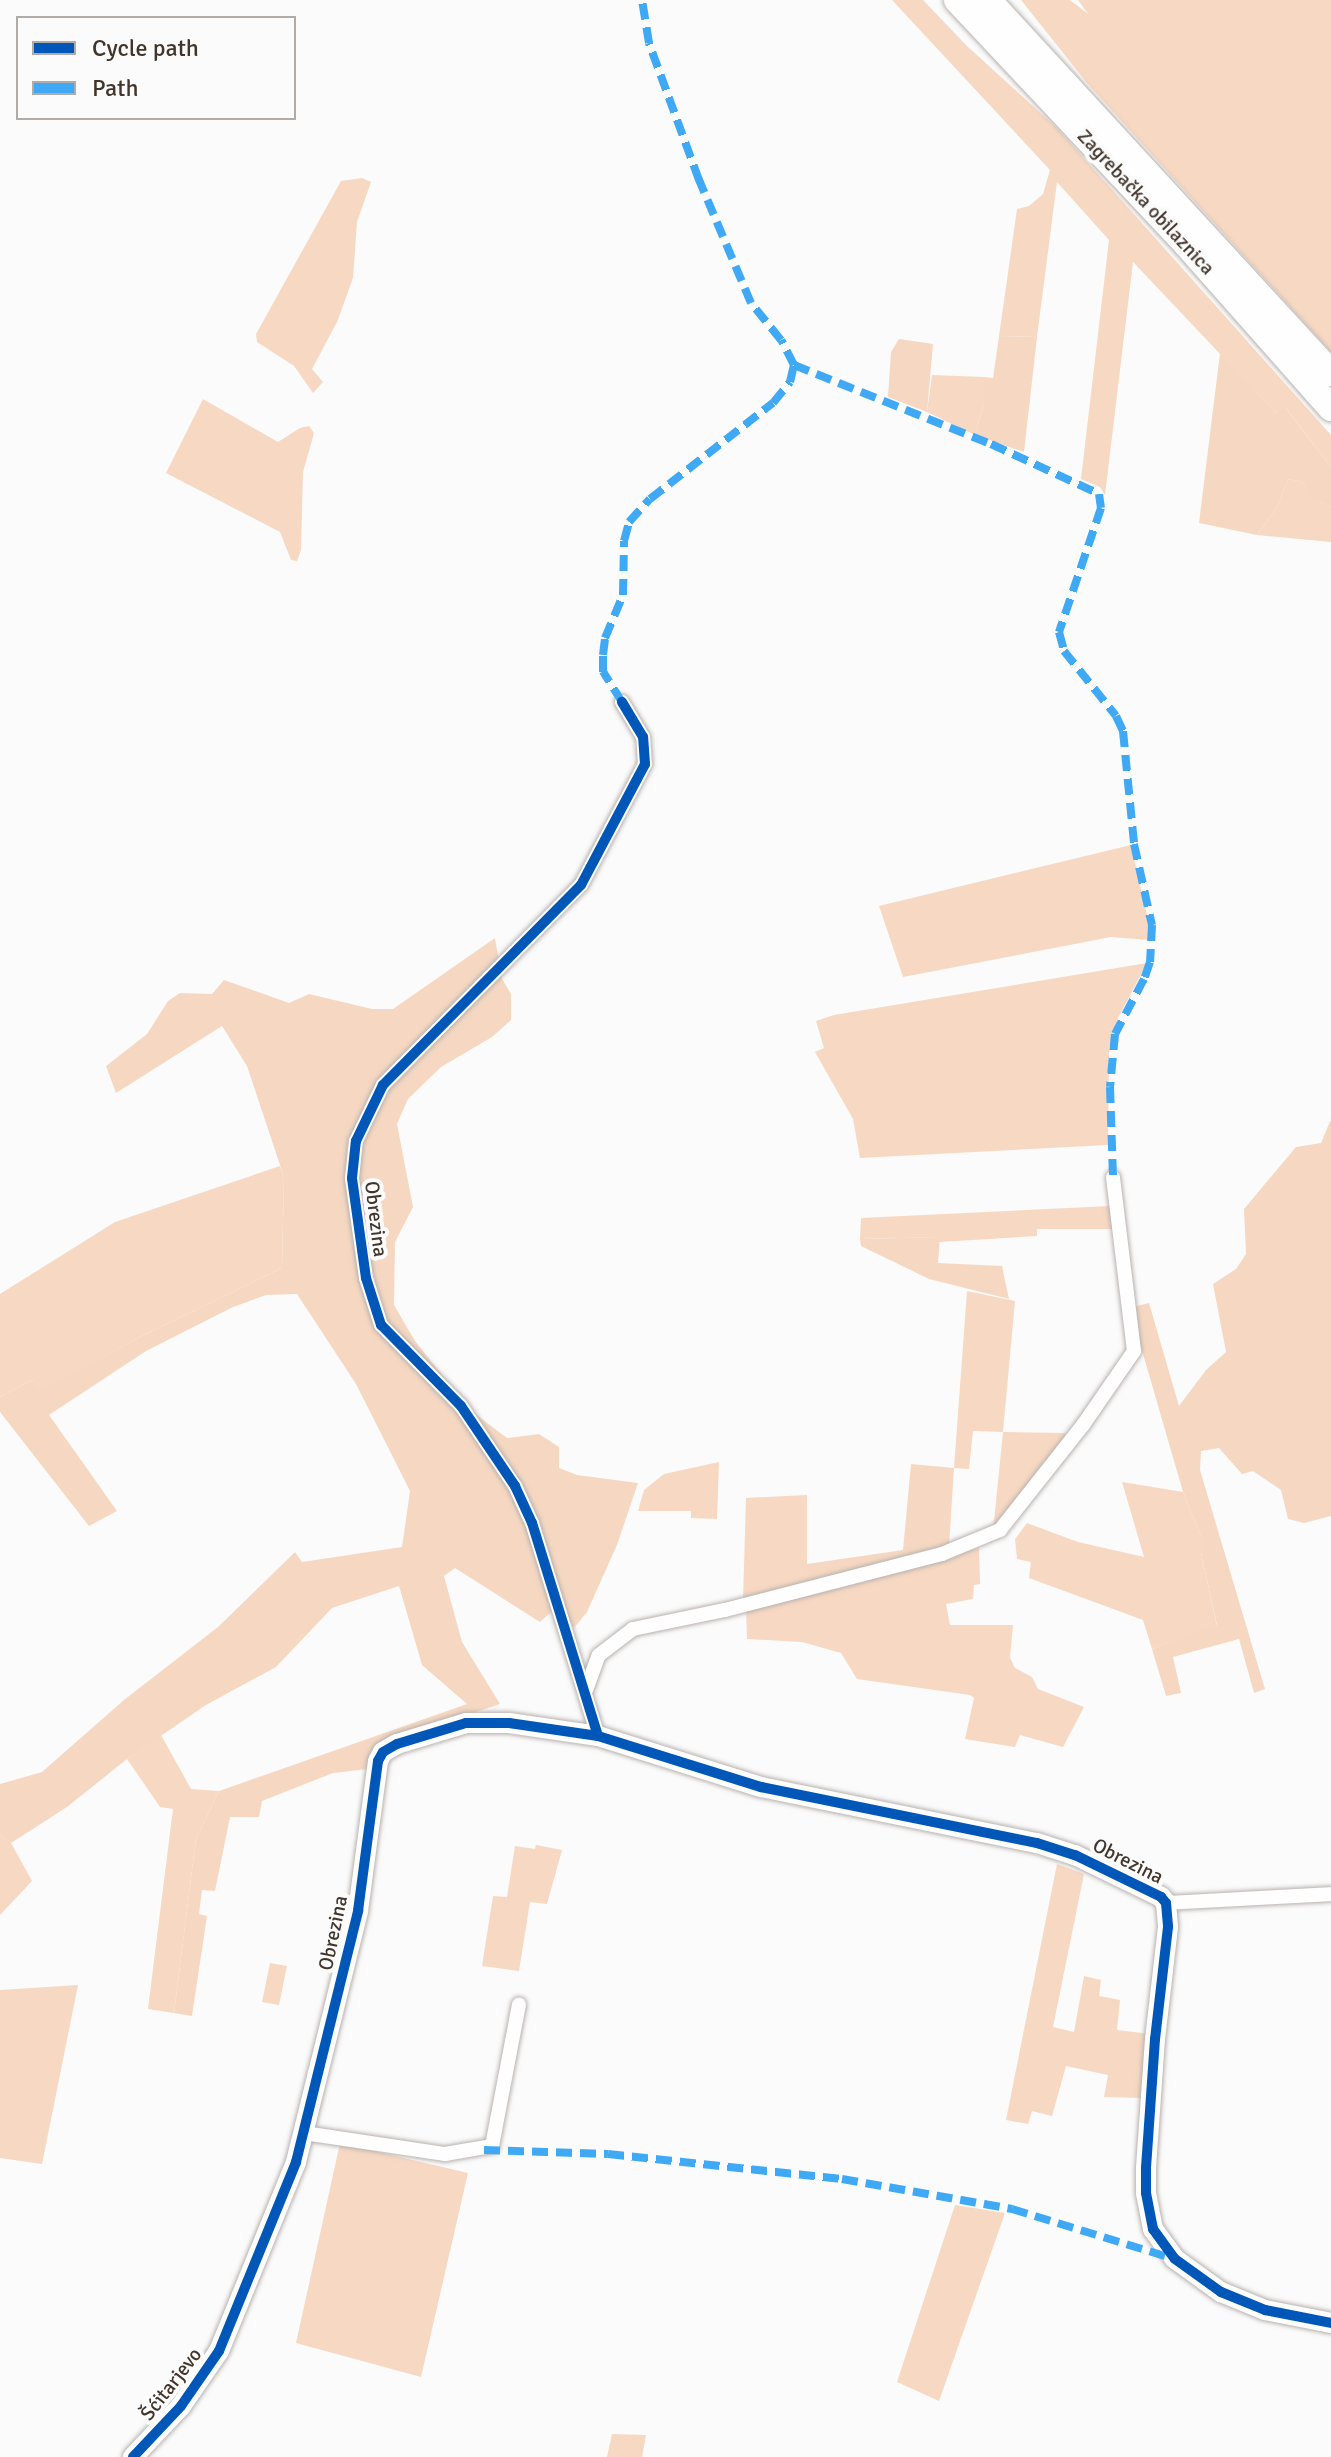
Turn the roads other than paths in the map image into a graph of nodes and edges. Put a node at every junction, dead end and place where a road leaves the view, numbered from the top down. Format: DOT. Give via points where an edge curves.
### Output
graph roads {
  1 [pos="957,0"];
  2 [pos="988,0"];
  3 [pos="1331,373"];
  4 [pos="1331,408"];
  5 [pos="622,702"];
  6 [pos="1113,1177"];
  7 [pos="585,1690"];
  8 [pos="598,1736"];
  9 [pos="1331,1894"];
  10 [pos="1166,1903"];
  11 [pos="519,2005"];
  12 [pos="304,2133"];
  13 [pos="1331,2323"];
  14 [pos="229,2328"];
  15 [pos="133,2457"];
  1 -- 4 [label="highway, Zagrebačka obilaznica"];
  2 -- 3 [label="highway, Zagrebačka obilaznica"];
  5 -- 7 [label="street, Obrezina" via="643,737 645,764 581,885 383,1085 356,1141 352,1178 366,1278 381,1325 461,1406 503,1464 532,1523"];
  6 -- 7 [label="street" via="1134,1351 1006,1525 942,1554 633,1629 599,1655"];
  7 -- 8 [label="street, Obrezina"];
  8 -- 10 [label="street, Obrezina" via="761,1787 1037,1843 1075,1855"];
  8 -- 12 [label="street, Obrezina" via="476,1722 416,1737 383,1752 375,1771 358,1911"];
  9 -- 10 [label="street, Obrezina"];
  10 -- 13 [label="street, Obrezina" via="1167,1953 1147,2138 1146,2193 1153,2229 1175,2259 1221,2292 1265,2310"];
  11 -- 12 [label="street" via="492,2146 445,2154"];
  12 -- 14 [label="street, Obrezina"];
  14 -- 15 [label="street, Šćitarjevo" via="202,2377"];
}
